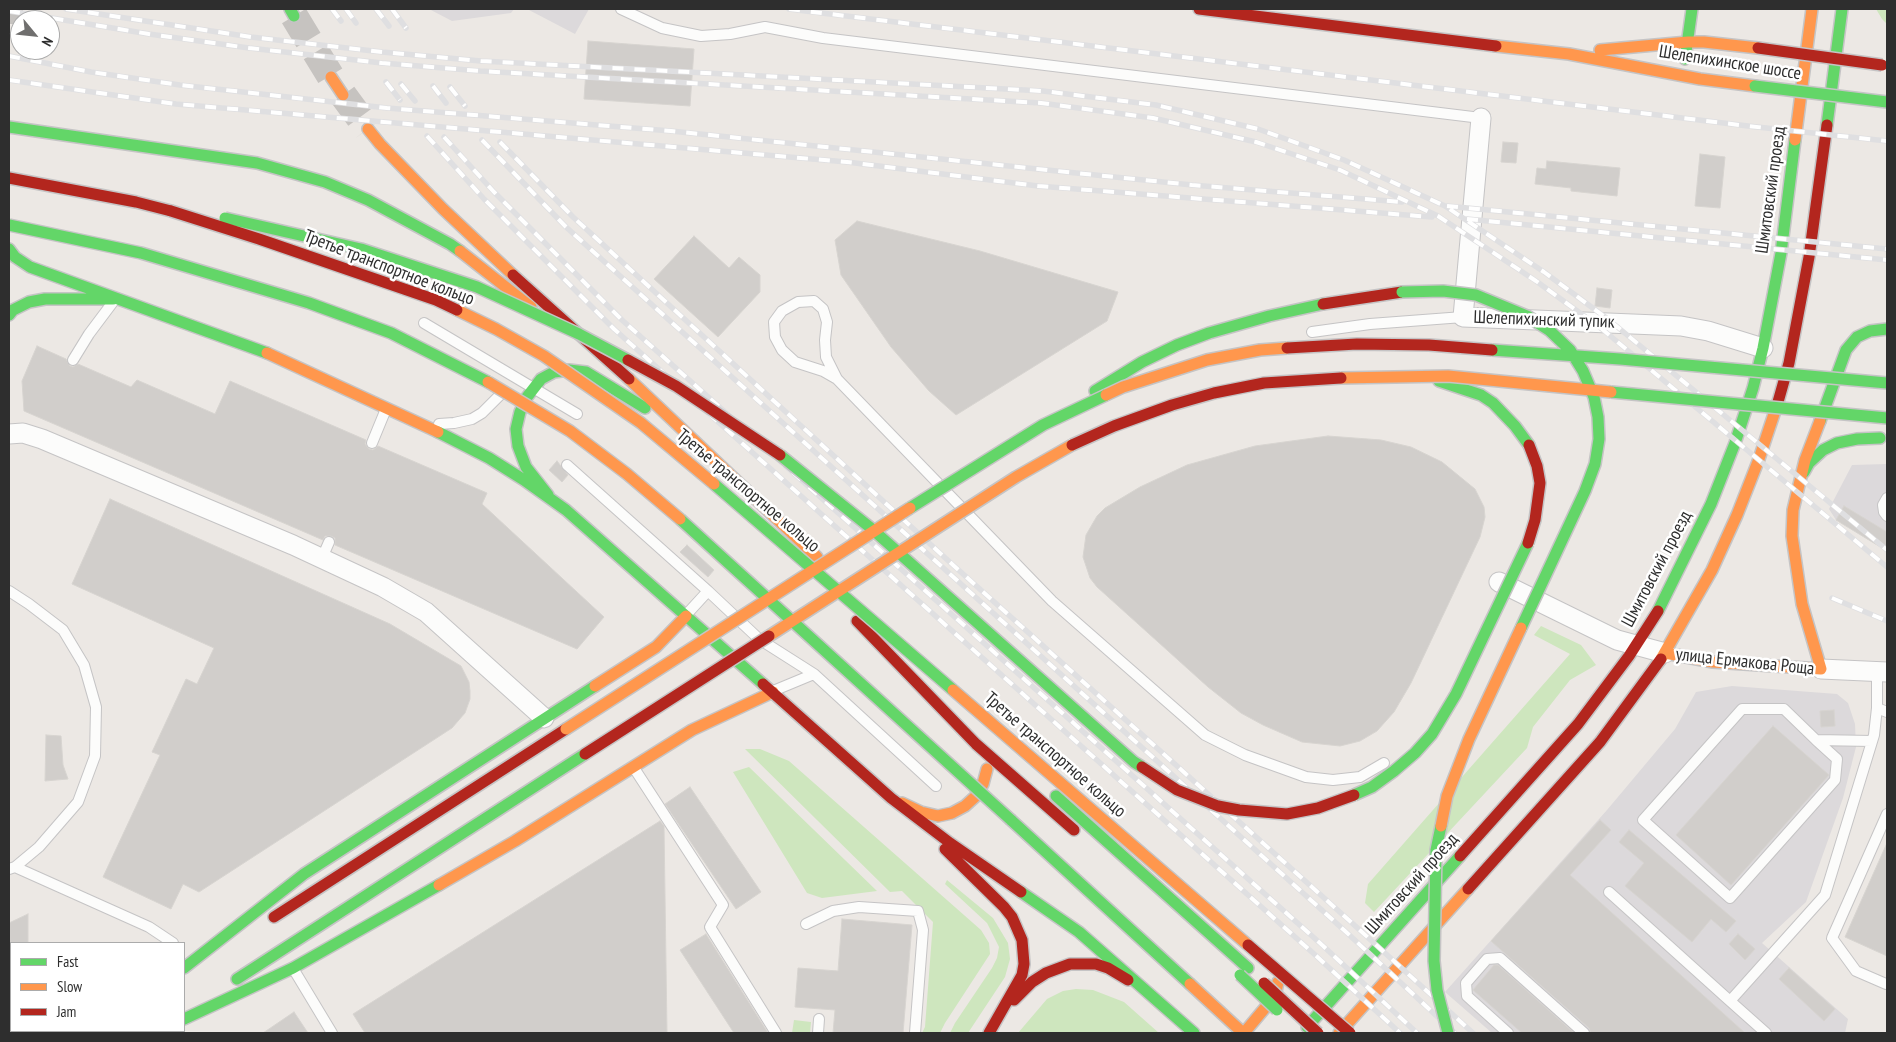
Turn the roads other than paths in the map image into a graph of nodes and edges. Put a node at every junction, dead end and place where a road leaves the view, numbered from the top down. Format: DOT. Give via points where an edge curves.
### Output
graph roads {
  1 [pos="621,9"];
  2 [pos="1199,9"];
  3 [pos="1692,9"];
  4 [pos="1812,9"];
  5 [pos="1842,9"];
  6 [pos="1688,42"];
  7 [pos="1569,54"];
  8 [pos="1885,66"];
  9 [pos="1683,75"];
  10 [pos="331,77"];
  11 [pos="343,94"];
  12 [pos="1887,102"];
  13 [pos="1482,118"];
  14 [pos="9,127"];
  15 [pos="368,129"];
  16 [pos="9,178"];
  17 [pos="171,211"];
  18 [pos="9,225"];
  19 [pos="9,249"];
  20 [pos="115,299"];
  21 [pos="9,315"];
  22 [pos="1463,317"];
  23 [pos="424,323"];
  24 [pos="1887,328"];
  25 [pos="1312,332"];
  26 [pos="1762,348"];
  27 [pos="73,360"];
  28 [pos="513,376"];
  29 [pos="1405,376"];
  30 [pos="836,379"];
  31 [pos="1887,383"];
  32 [pos="1831,387"];
  33 [pos="533,388"];
  34 [pos="650,405"];
  35 [pos="387,407"];
  36 [pos="577,414"];
  37 [pos="1887,418"];
  38 [pos="421,423"];
  39 [pos="1043,425"];
  40 [pos="9,434"];
  41 [pos="1884,438"];
  42 [pos="372,443"];
  43 [pos="568,465"];
  44 [pos="1800,480"];
  45 [pos="548,496"];
  46 [pos="1887,498"];
  47 [pos="1887,516"];
  48 [pos="1499,582"];
  49 [pos="9,591"];
  50 [pos="708,591"];
  51 [pos="870,613"];
  52 [pos="686,616"];
  53 [pos="1636,645"];
  54 [pos="1665,653"];
  55 [pos="1820,669"];
  56 [pos="1882,672"];
  57 [pos="814,674"];
  58 [pos="772,692"];
  59 [pos="1444,694"];
  60 [pos="1877,708"];
  61 [pos="1887,712"];
  62 [pos="544,718"];
  63 [pos="986,734"];
  64 [pos="1816,740"];
  65 [pos="1872,741"];
  66 [pos="976,744"];
  67 [pos="1394,756"];
  68 [pos="633,767"];
  69 [pos="936,786"];
  70 [pos="1044,786"];
  71 [pos="891,798"];
  72 [pos="1887,814"];
  73 [pos="1086,840"];
  74 [pos="12,868"];
  75 [pos="1609,892"];
  76 [pos="266,922"];
  77 [pos="806,924"];
  78 [pos="1189,930"];
  79 [pos="241,938"];
  80 [pos="172,942"];
  81 [pos="185,952"];
  82 [pos="195,959"];
  83 [pos="185,967"];
  84 [pos="293,968"];
  85 [pos="1244,972"];
  86 [pos="185,973"];
  87 [pos="1886,984"];
  88 [pos="1730,1001"];
  89 [pos="185,1013"];
  90 [pos="1177,1018"];
  91 [pos="185,1019"];
  92 [pos="819,1019"];
  93 [pos="991,1030"];
  94 [pos="89,1032"];
  95 [pos="83,1033"];
  96 [pos="332,1033"];
  97 [pos="776,1033"];
  98 [pos="818,1033"];
  99 [pos="915,1033"];
  100 [pos="1194,1033"];
  101 [pos="1244,1033"];
  102 [pos="1301,1033"];
  103 [pos="1318,1033"];
  104 [pos="1339,1033"];
  105 [pos="1350,1033"];
  106 [pos="1448,1033"];
  107 [pos="1508,1033"];
  108 [pos="1584,1033"];
  109 [pos="1766,1033"];
  1 -- 13 [label="lane" via="662,28 701,36 765,27 823,38"];
  2 -- 7 [label="main road, Шелепихинское шоссе"];
  3 -- 6 [label="main road"];
  4 -- 26 [label="main road, Шмитовский проезд" via="1780,253"];
  5 -- 54 [label="main road" via="1809,257 1780,395 1728,536"];
  6 -- 7 [label="main road, Шелепихинское шоссе"];
  6 -- 8 [label="main road, Шелепихинское шоссе, bridge" via="1758,48"];
  6 -- 9 [label="main road"];
  7 -- 9 [label="main road, Шелепихинское шоссе"];
  9 -- 12 [label="main road, Шелепихинское шоссе, bridge"];
  10 -- 11 [label="main road"];
  13 -- 22 [label="street, Шелепихинский тупик"];
  14 -- 34 [label="main road" via="257,163 326,182 368,200 450,244"];
  15 -- 34 [label="main road" via="443,209"];
  16 -- 17 [label="main road, Третье транспортное кольцо"];
  17 -- 29 [label="main road, bridge" via="217,216 302,234 420,267 485,291 631,360 769,448 828,492 1134,762 1176,790 1199,800 1247,811 1287,814 1346,799 1372,787 1415,753 1432,734 1456,694 1529,540 1537,514 1540,483 1538,466 1516,426 1480,395 1448,383"];
  17 -- 105 [label="main road, Третье транспортное кольцо, bridge" via="436,300 544,356 597,392 684,458"];
  18 -- 101 [label="main road, bridge" via="141,253 300,300 382,330 479,377 570,431 702,537"];
  19 -- 20 [label="main road" via="30,267"];
  20 -- 21 [label="main road" via="29,302"];
  20 -- 27 [label="lane"];
  20 -- 35 [label="main road" via="255,348"];
  22 -- 25 [label="lane"];
  22 -- 26 [label="street, Шелепихинский тупик" via="1681,326"];
  23 -- 28 [label="lane"];
  24 -- 32 [label="main road" via="1856,338 1846,350"];
  26 -- 53 [label="main road, Шмитовский проезд" via="1741,426 1708,511 1659,609"];
  28 -- 33 [label="lane"];
  28 -- 38 [label="lane" via="502,394 472,419 437,425"];
  29 -- 37 [label="main road, bridge" via="1448,376"];
  29 -- 89 [label="main road, bridge" via="1264,383 1214,393 1114,426 1065,448"];
  30 -- 30 [label="lane" via="826,357 827,322 823,309 814,301 798,302 782,310 774,322 775,337 782,350 795,362"];
  30 -- 67 [label="lane" via="1052,601 1205,735 1245,755 1306,777 1333,780 1360,777"];
  31 -- 39 [label="main road, bridge" via="1506,350 1393,344 1311,346 1260,350 1162,373 1123,387"];
  32 -- 41 [label="main road" via="1830,406 1834,418 1846,427"];
  32 -- 44 [label="main road"];
  33 -- 34 [label="main road" via="554,372 586,372"];
  33 -- 36 [label="lane"];
  33 -- 45 [label="main road" via="520,412 516,429 518,446 526,466"];
  34 -- 51 [label="main road" via="818,558"];
  34 -- 66 [label="main road" via="702,464"];
  35 -- 38 [label="main road"];
  35 -- 42 [label="lane"];
  38 -- 45 [label="main road" via="489,458"];
  39 -- 76 [label="main road, bridge"];
  39 -- 106 [label="main road, bridge" via="1142,362 1177,345 1269,316 1360,297 1443,291 1476,295 1528,316 1570,350 1594,397 1599,439 1595,464 1469,739 1447,796 1436,850 1434,960 1437,990"];
  40 -- 62 [label="street" via="23,433 42,439 325,550 426,612"];
  41 -- 44 [label="main road" via="1857,439 1823,450 1809,463"];
  43 -- 50 [label="lane"];
  44 -- 55 [label="main road" via="1793,510 1795,565"];
  45 -- 52 [label="main road"];
  46 -- 47 [label="lane" via="1883,505"];
  48 -- 53 [label="street, улица Ермакова Роща" via="1617,640"];
  48 -- 59 [label="lane"];
  49 -- 74 [label="lane" via="63,630 84,665 96,707 95,756 78,802 39,847"];
  50 -- 52 [label="lane"];
  50 -- 57 [label="lane" via="759,639"];
  51 -- 63 [label="main road"];
  51 -- 101 [label="main road" via="1265,958 1276,973 1278,990"];
  52 -- 58 [label="main road"];
  52 -- 62 [label="main road" via="656,647"];
  53 -- 54 [label="street, улица Ермакова Роща"];
  53 -- 102 [label="main road, Шмитовский проезд" via="1555,750"];
  54 -- 55 [label="main road, улица Ермакова Роща" via="1713,662"];
  54 -- 104 [label="main road" via="1594,749"];
  55 -- 56 [label="street, улица Ермакова Роща"];
  56 -- 60 [label="lane"];
  57 -- 58 [label="lane"];
  57 -- 69 [label="lane"];
  58 -- 68 [label="main road" via="692,730"];
  58 -- 71 [label="main road"];
  60 -- 61 [label="lane"];
  60 -- 65 [label="lane"];
  62 -- 82 [label="main road" via="304,874"];
  64 -- 64 [label="lane" via="1784,709 1742,708 1643,820 1730,898 1835,780 1837,760"];
  64 -- 65 [label="lane"];
  65 -- 88 [label="lane" via="1825,895"];
  66 -- 71 [label="main road" via="985,757 988,770 976,796 964,806 938,816"];
  66 -- 73 [label="main road"];
  68 -- 84 [label="main road" via="425,897"];
  68 -- 97 [label="lane" via="723,905 710,927"];
  70 -- 85 [label="main road"];
  71 -- 90 [label="main road" via="1079,932"];
  71 -- 93 [label="main road" via="995,896 1017,927 1023,946 1023,970 1018,985"];
  72 -- 87 [label="lane" via="1832,938 1856,971"];
  74 -- 80 [label="lane" via="149,926"];
  75 -- 88 [label="lane"];
  77 -- 99 [label="lane" via="833,911 859,908 918,911 923,930"];
  78 -- 85 [label="main road"];
  79 -- 86 [label="main road"];
  81 -- 82 [label="lane"];
  82 -- 83 [label="main road"];
  84 -- 91 [label="main road"];
  84 -- 96 [label="lane"];
  85 -- 102 [label="main road, bridge"];
  85 -- 103 [label="main road, bridge"];
  88 -- 109 [label="lane"];
  90 -- 93 [label="main road" via="1120,974 1096,964 1084,963 1058,968 1032,982"];
  90 -- 100 [label="main road"];
  92 -- 98 [label="lane"];
  94 -- 95 [label="main road"];
  107 -- 108 [label="lane" via="1467,996 1466,983 1487,959 1500,958"];
}
